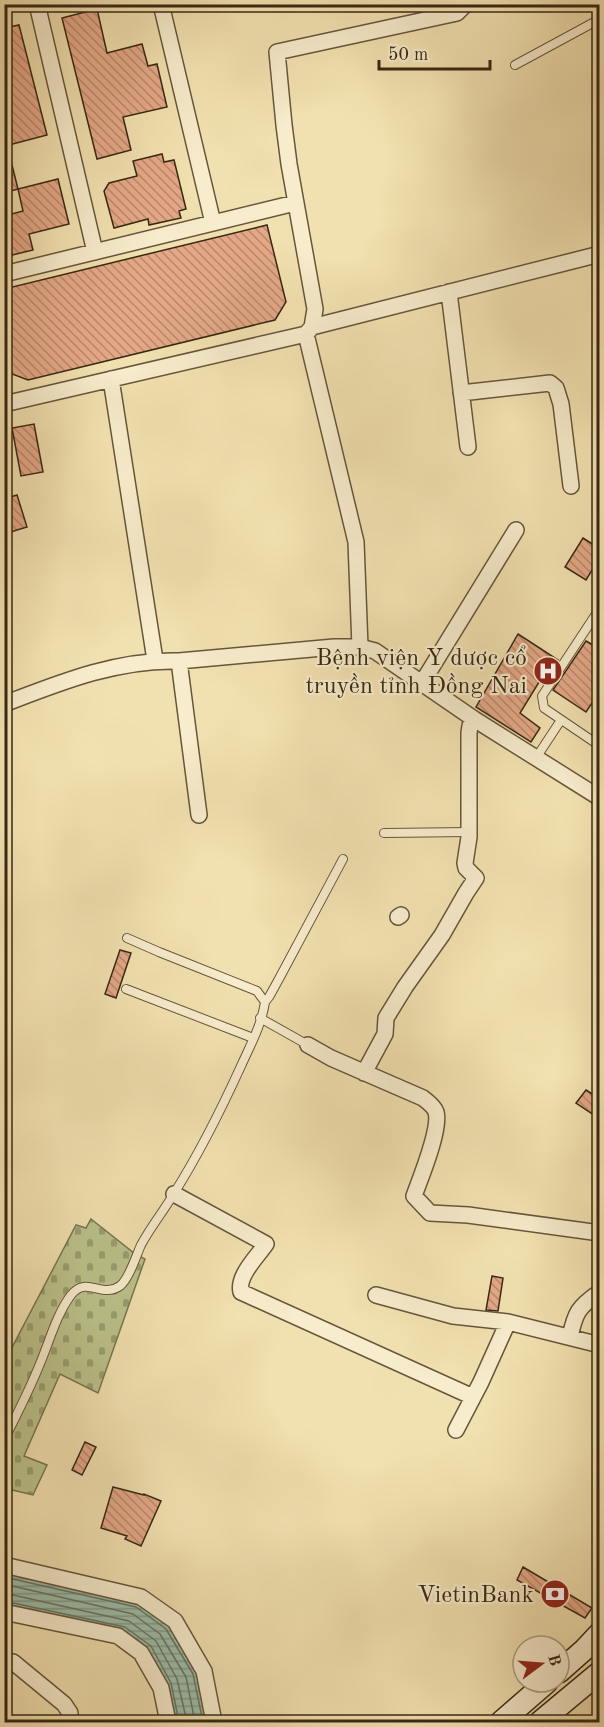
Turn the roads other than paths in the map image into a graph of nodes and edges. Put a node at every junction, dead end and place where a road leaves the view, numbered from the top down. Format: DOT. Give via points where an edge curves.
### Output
graph roads {
  1 [pos="37,4"];
  2 [pos="161,4"];
  3 [pos="466,4"];
  4 [pos="600,19"];
  5 [pos="515,65"];
  6 [pos="295,203"];
  7 [pos="213,223"];
  8 [pos="95,252"];
  9 [pos="600,254"];
  10 [pos="4,274"];
  11 [pos="449,292"];
  12 [pos="309,331"];
  13 [pos="111,379"];
  14 [pos="461,393"];
  15 [pos="5,401"];
  16 [pos="468,447"];
  17 [pos="571,486"];
  18 [pos="516,531"];
  19 [pos="600,608"];
  20 [pos="360,647"];
  21 [pos="155,660"];
  22 [pos="179,661"];
  23 [pos="422,683"];
  24 [pos="4,704"];
  25 [pos="474,719"];
  26 [pos="561,720"];
  27 [pos="600,746"];
  28 [pos="536,758"];
  29 [pos="600,798"];
  30 [pos="199,815"];
  31 [pos="469,832"];
  32 [pos="384,833"];
  33 [pos="342,859"];
  34 [pos="127,938"];
  35 [pos="126,988"];
  36 [pos="264,1002"];
  37 [pos="260,1018"];
  38 [pos="253,1038"];
  39 [pos="308,1045"];
  40 [pos="364,1073"];
  41 [pos="174,1194"];
  42 [pos="600,1233"];
  43 [pos="600,1292"];
  44 [pos="376,1294"];
  45 [pos="508,1322"];
  46 [pos="570,1337"];
  47 [pos="600,1345"];
  48 [pos="473,1397"];
  49 [pos="456,1430"];
  50 [pos="4,1440"];
  51 [pos="4,1565"];
  52 [pos="4,1612"];
  53 [pos="600,1633"];
  54 [pos="571,1661"];
  55 [pos="13,1662"];
  56 [pos="600,1672"];
  57 [pos="533,1694"];
  58 [pos="69,1722"];
  59 [pos="168,1722"];
  60 [pos="214,1722"];
  61 [pos="501,1722"];
  62 [pos="540,1722"];
  1 -- 8 [label="street"];
  2 -- 7 [label="street"];
  3 -- 6 [label="street" via="457,13 277,52"];
  4 -- 5 [label="lane"];
  6 -- 7 [label="street"];
  6 -- 12 [label="street" via="314,302 315,316"];
  7 -- 8 [label="street"];
  8 -- 10 [label="street"];
  9 -- 11 [label="street"];
  11 -- 12 [label="street"];
  11 -- 14 [label="street"];
  12 -- 13 [label="street"];
  12 -- 20 [label="street" via="356,542"];
  13 -- 15 [label="street"];
  13 -- 21 [label="street"];
  14 -- 16 [label="street"];
  14 -- 17 [label="street" via="550,383 556,388"];
  18 -- 23 [label="street"];
  19 -- 26 [label="lane" via="542,696 544,708"];
  20 -- 22 [label="street"];
  20 -- 23 [label="street" via="375,651"];
  21 -- 22 [label="street"];
  21 -- 24 [label="street" via="64,681"];
  22 -- 30 [label="street"];
  23 -- 25 [label="street"];
  25 -- 28 [label="street"];
  25 -- 31 [label="street" via="469,733"];
  26 -- 27 [label="lane"];
  26 -- 28 [label="lane"];
  28 -- 29 [label="street"];
  31 -- 32 [label="lane"];
  31 -- 40 [label="street" via="465,866 476,878 386,1018 384,1034"];
  33 -- 36 [label="lane"];
  34 -- 36 [label="lane" via="257,991"];
  35 -- 38 [label="lane"];
  36 -- 37 [label="lane"];
  37 -- 38 [label="lane"];
  37 -- 39 [label="lane"];
  38 -- 41 [label="lane" via="221,1109"];
  39 -- 40 [label="street"];
  40 -- 42 [label="street" via="423,1098 436,1113 429,1152 414,1196 430,1213"];
  41 -- 48 [label="street" via="266,1244 246,1271 240,1283 241,1292"];
  41 -- 50 [label="lane" via="121,1285 102,1291 87,1285 71,1295"];
  43 -- 46 [label="street" via="580,1307"];
  44 -- 45 [label="street" via="453,1316"];
  45 -- 46 [label="street"];
  45 -- 48 [label="street"];
  46 -- 47 [label="street"];
  48 -- 49 [label="street"];
  51 -- 60 [label="street" via="141,1597 175,1621 204,1671"];
  52 -- 59 [label="street" via="118,1636 141,1653 161,1688"];
  53 -- 54 [label="main road"];
  55 -- 58 [label="street" via="64,1704"];
  56 -- 62 [label="main road"];
  57 -- 61 [label="main road"];
}
